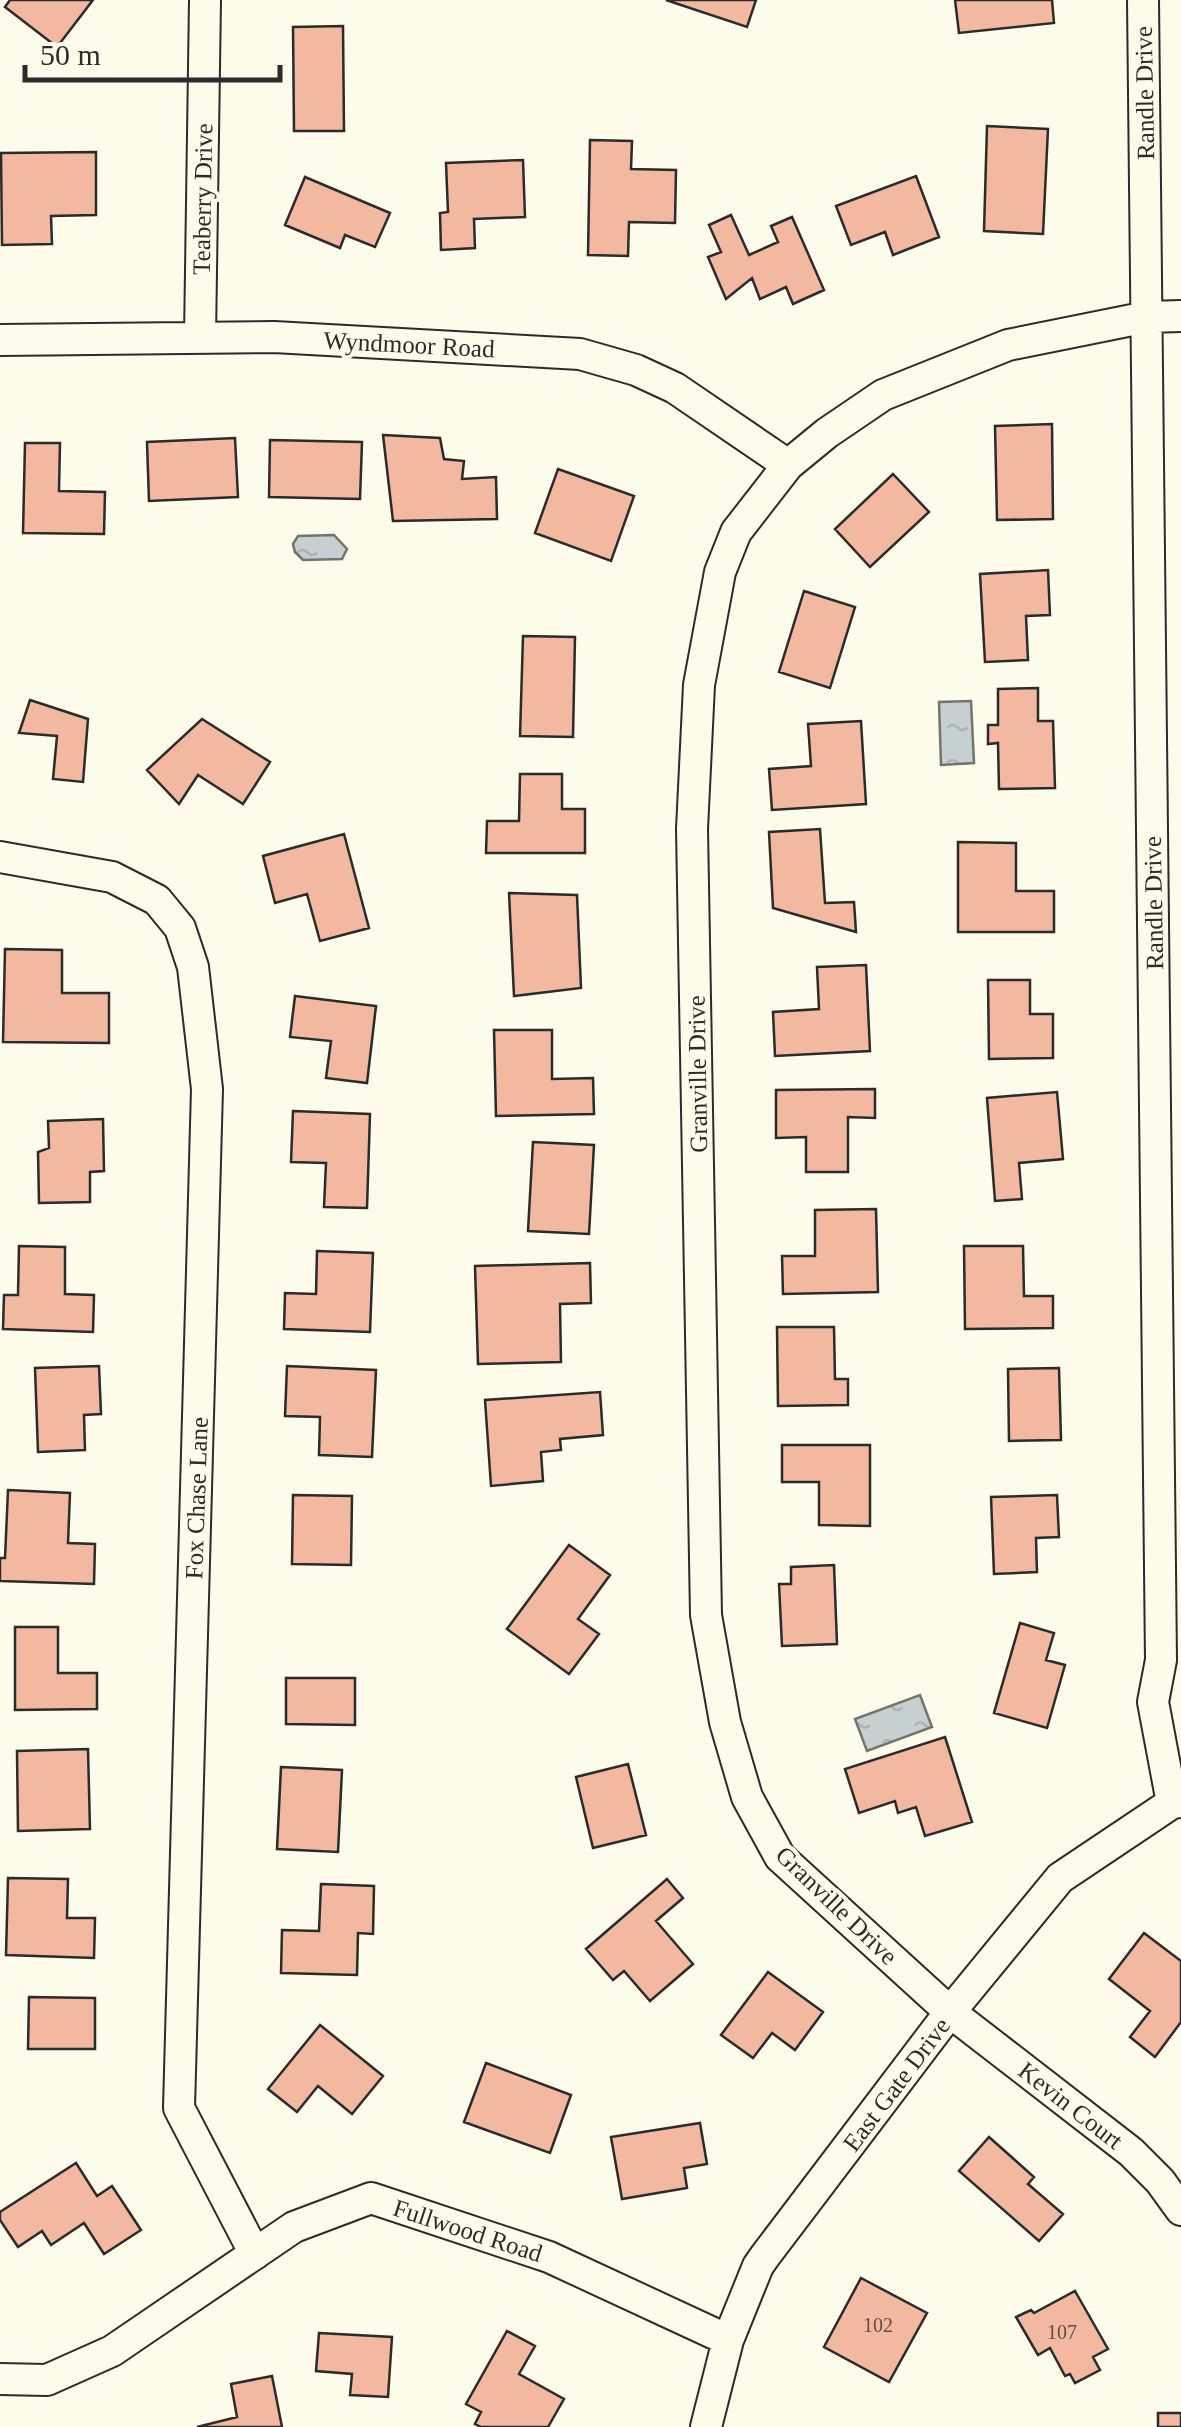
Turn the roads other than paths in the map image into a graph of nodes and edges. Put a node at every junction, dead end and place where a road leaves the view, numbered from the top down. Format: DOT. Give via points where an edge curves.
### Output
graph roads {
  1 [pos="205,0"];
  2 [pos="1143,0"];
  3 [pos="1181,316"];
  4 [pos="1146,317"];
  5 [pos="200,338"];
  6 [pos="0,340"];
  7 [pos="788,465"];
  8 [pos="1167,822"];
  9 [pos="0,857"];
  10 [pos="1169,1297"];
  11 [pos="1177,1802"];
  12 [pos="950,2012"];
  13 [pos="1181,2210"];
  14 [pos="255,2254"];
  15 [pos="728,2340"];
  16 [pos="0,2380"];
  17 [pos="706,2427"];
  1 -- 5 [label="street, Teaberry Drive"];
  2 -- 4 [label="street, Randle Drive"];
  3 -- 4 [label="street, Granville Drive"];
  4 -- 7 [label="street, Granville Drive" via="1008,345 883,395"];
  4 -- 8 [label="street, Randle Drive"];
  5 -- 6 [label="street, Wyndmoor Road"];
  5 -- 7 [label="street, Wyndmoor Road" via="580,354 674,388"];
  7 -- 12 [label="street, Granville Drive" via="736,532 720,572 699,685 692,829 706,1615 747,1797 780,1857"];
  8 -- 10 [label="street, Randle Drive"];
  9 -- 14 [label="street, Fox Chase Lane" via="112,877 157,900 180,928 193,967 207,1088 179,2108"];
  10 -- 11 [label="street, Randle Drive" via="1161,1660 1154,1702"];
  11 -- 12 [label="street, East Gate Drive" via="1060,1878"];
  12 -- 13 [label="street, Kevin Court" via="1131,2152"];
  12 -- 15 [label="street, East Gate Drive" via="758,2266"];
  14 -- 15 [label="street, Fullwood Road" via="294,2226 371,2198 549,2256"];
  14 -- 16 [label="street, Fullwood Road" via="112,2351 47,2380"];
  15 -- 17 [label="street, East Gate Drive"];
}
